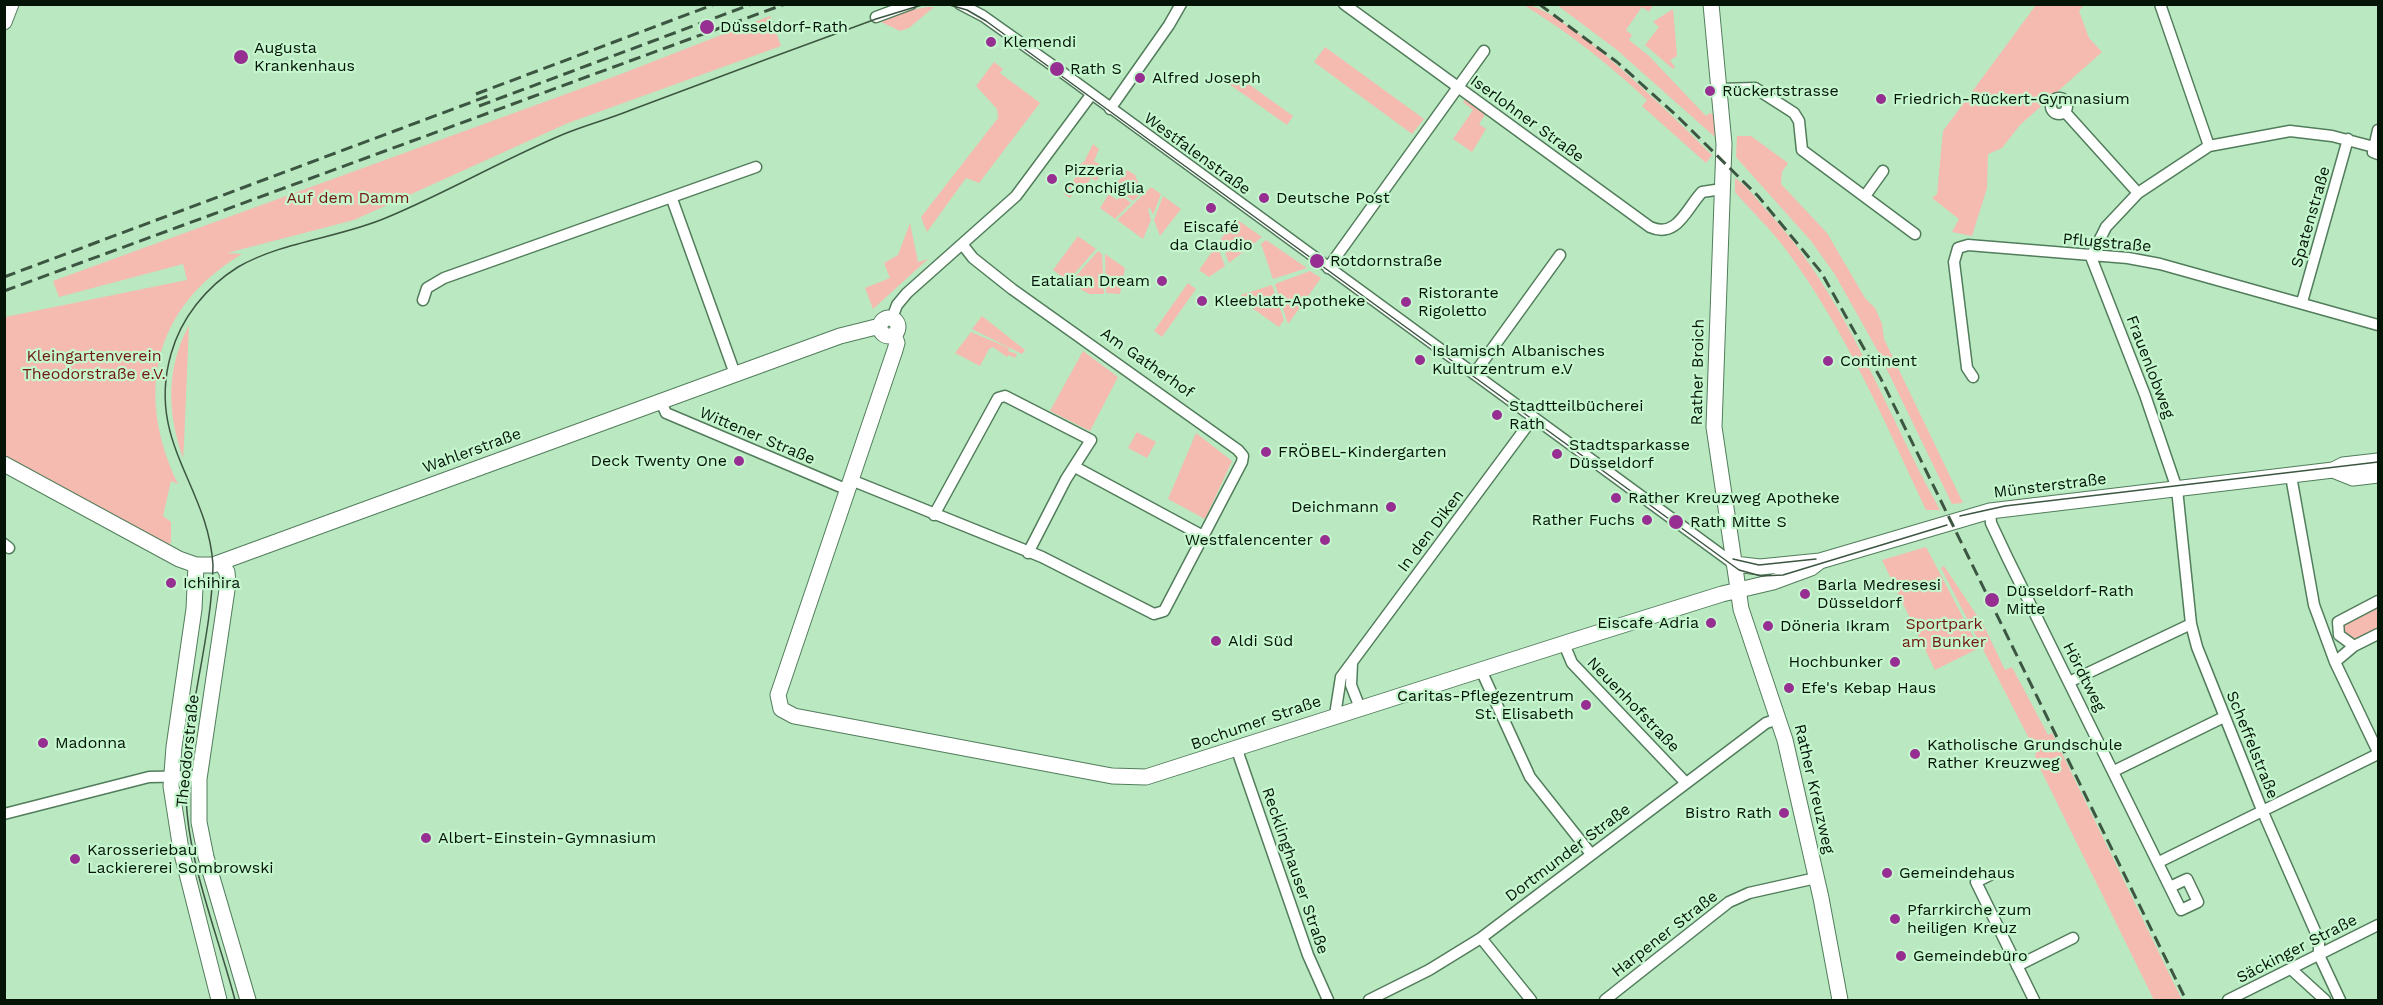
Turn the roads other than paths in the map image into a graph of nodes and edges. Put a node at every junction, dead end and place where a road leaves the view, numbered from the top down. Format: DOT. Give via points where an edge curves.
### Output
graph roads {
  1 [pos="11,4"];
  2 [pos="911,4"];
  3 [pos="960,4"];
  4 [pos="1180,4"];
  5 [pos="1344,4"];
  6 [pos="2160,4"];
  7 [pos="1714,9"];
  8 [pos="876,17"];
  9 [pos="4,22"];
  10 [pos="1484,51"];
  11 [pos="1458,87"];
  12 [pos="1720,89"];
  13 [pos="1091,95"];
  14 [pos="1110,109"];
  15 [pos="2065,112"];
  16 [pos="2379,130"];
  17 [pos="2348,139"];
  18 [pos="2209,146"];
  19 [pos="2375,151"];
  20 [pos="756,167"];
  21 [pos="1883,171"];
  22 [pos="1722,189"];
  23 [pos="2138,193"];
  24 [pos="1865,196"];
  25 [pos="672,199"];
  26 [pos="1916,234"];
  27 [pos="962,244"];
  28 [pos="1560,255"];
  29 [pos="2091,257"];
  30 [pos="1328,268"];
  31 [pos="423,300"];
  32 [pos="2302,302"];
  33 [pos="886,322"];
  34 [pos="2379,325"];
  35 [pos="1474,374"];
  36 [pos="735,375"];
  37 [pos="1973,376"];
  38 [pos="661,402"];
  39 [pos="1533,418"];
  40 [pos="2379,461"];
  41 [pos="4,464"];
  42 [pos="1076,466"];
  43 [pos="2333,470"];
  44 [pos="2379,475"];
  45 [pos="2291,476"];
  46 [pos="849,485"];
  47 [pos="2177,489"];
  48 [pos="1990,512"];
  49 [pos="934,515"];
  50 [pos="1203,536"];
  51 [pos="1028,553"];
  52 [pos="1820,561"];
  53 [pos="221,562"];
  54 [pos="1734,564"];
  55 [pos="196,565"];
  56 [pos="1737,590"];
  57 [pos="2379,601"];
  58 [pos="2340,619"];
  59 [pos="2191,624"];
  60 [pos="2322,627"];
  61 [pos="2379,634"];
  62 [pos="1564,644"];
  63 [pos="2354,646"];
  64 [pos="2336,662"];
  65 [pos="1352,663"];
  66 [pos="1481,670"];
  67 [pos="2069,682"];
  68 [pos="1360,708"];
  69 [pos="1335,716"];
  70 [pos="2224,717"];
  71 [pos="1778,719"];
  72 [pos="1237,750"];
  73 [pos="2379,753"];
  74 [pos="2114,771"];
  75 [pos="171,775"];
  76 [pos="200,776"];
  77 [pos="1686,783"];
  78 [pos="2262,810"];
  79 [pos="4,814"];
  80 [pos="1591,854"];
  81 [pos="2158,862"];
  82 [pos="1990,875"];
  83 [pos="1816,878"];
  84 [pos="2170,887"];
  85 [pos="2379,925"];
  86 [pos="1481,938"];
  87 [pos="2073,938"];
  88 [pos="2319,955"];
  89 [pos="2017,966"];
  90 [pos="2291,969"];
  91 [pos="219,1000"];
  92 [pos="248,1000"];
  93 [pos="1328,1000"];
  94 [pos="1369,1000"];
  95 [pos="1531,1000"];
  96 [pos="1605,1000"];
  97 [pos="1840,1000"];
  98 [pos="2034,1000"];
  99 [pos="2228,1000"];
  100 [pos="2325,1000"];
  101 [pos="2340,1000"];
  1 -- 9 [label="street"];
  2 -- 8 [label="street"];
  3 -- 13 [label="street, Westfalenstraße"];
  4 -- 14 [label="street"];
  5 -- 11 [label="street, Iserlohner Straße"];
  6 -- 18 [label="street"];
  7 -- 12 [label="street, Rather Broich"];
  10 -- 11 [label="street"];
  11 -- 22 [label="street, Iserlohner Straße" via="1650,227 1664,231 1673,228 1704,190"];
  11 -- 30 [label="street"];
  12 -- 22 [label="street, Rather Broich"];
  12 -- 24 [label="street" via="1755,88 1794,113 1799,121 1802,150"];
  13 -- 14 [label="street, Westfalenstraße"];
  13 -- 27 [label="street" via="1024,186"];
  14 -- 30 [label="street, Westfalenstraße"];
  15 -- 23 [label="street"];
  16 -- 19 [label="street"];
  17 -- 18 [label="street" via="2274,132"];
  17 -- 19 [label="street"];
  17 -- 32 [label="street, Spatenstraße"];
  18 -- 23 [label="street"];
  20 -- 25 [label="street"];
  21 -- 24 [label="street"];
  22 -- 54 [label="street, Rather Broich" via="1713,424"];
  23 -- 29 [label="street" via="2105,229"];
  24 -- 26 [label="street"];
  25 -- 31 [label="street" via="444,278 427,288"];
  25 -- 36 [label="street"];
  27 -- 33 [label="street" via="906,293"];
  27 -- 50 [label="street, Am Gatherhof" via="973,258 1012,289 1243,456"];
  28 -- 35 [label="street"];
  29 -- 32 [label="street, Pflugstraße" via="2160,264"];
  29 -- 37 [label="street, Pflugstraße" via="1968,245 1958,248 1954,262 1967,368"];
  29 -- 47 [label="street, Frauenlobweg" via="2148,402"];
  30 -- 35 [label="street, Westfalenstraße"];
  32 -- 34 [label="street, Pflugstraße"];
  33 -- 36 [label="street, Wahlerstraße"];
  33 -- 46 [label="street" via="885,336 894,335 897,343"];
  35 -- 39 [label="street, Westfalenstraße"];
  36 -- 38 [label="street, Wahlerstraße"];
  38 -- 46 [label="street, Wittener Straße" via="666,413"];
  38 -- 53 [label="street, Wahlerstraße"];
  39 -- 54 [label="street, Westfalenstraße"];
  39 -- 65 [label="street, In den Diken"];
  40 -- 43 [label="street, Münsterstraße"];
  41 -- 55 [label="street"];
  42 -- 49 [label="street" via="1090,440 1005,396 998,398"];
  42 -- 50 [label="street"];
  42 -- 51 [label="street"];
  43 -- 44 [label="street, Münsterstraße" via="2353,478"];
  43 -- 45 [label="street, Münsterstraße"];
  45 -- 47 [label="street, Münsterstraße"];
  45 -- 60 [label="street" via="2310,590"];
  46 -- 49 [label="street, Am Gatherhof"];
  46 -- 72 [label="street, Bochumer Straße" via="778,695 779,705 794,716 1125,778 1156,775"];
  47 -- 48 [label="street, Münsterstraße"];
  47 -- 59 [label="street, Scheffelstraße"];
  48 -- 52 [label="street, Münsterstraße"];
  48 -- 67 [label="street, Hördtweg" via="1991,523"];
  49 -- 51 [label="street, Am Gatherhof"];
  50 -- 51 [label="street, Am Gatherhof" via="1159,614"];
  52 -- 54 [label="street, Münsterstraße" via="1760,567"];
  52 -- 56 [label="street, Münsterstraße" via="1783,579"];
  53 -- 55 [label="street"];
  53 -- 76 [label="street, Theodorstraße" via="228,583"];
  54 -- 56 [label="street, Rather Broich"];
  55 -- 75 [label="street, Theodorstraße" via="194,609"];
  56 -- 62 [label="street, Bochumer Straße"];
  56 -- 71 [label="street, Rather Kreuzweg"];
  57 -- 58 [label="street"];
  58 -- 60 [label="street"];
  58 -- 63 [label="street" via="2338,635"];
  59 -- 67 [label="street"];
  59 -- 70 [label="street, Scheffelstraße"];
  60 -- 64 [label="street"];
  61 -- 63 [label="street"];
  62 -- 66 [label="street, Bochumer Straße"];
  62 -- 77 [label="street, Neuenhofstraße" via="1572,663"];
  63 -- 64 [label="street"];
  64 -- 73 [label="street"];
  65 -- 68 [label="street" via="1351,685"];
  65 -- 69 [label="street, In den Diken" via="1338,685"];
  66 -- 68 [label="street, Bochumer Straße"];
  66 -- 80 [label="street" via="1530,777"];
  67 -- 74 [label="street, Hördtweg"];
  68 -- 69 [label="street, Bochumer Straße"];
  69 -- 72 [label="street, Bochumer Straße"];
  70 -- 74 [label="street"];
  70 -- 78 [label="street, Scheffelstraße"];
  71 -- 77 [label="street, Dortmunder Straße" via="1766,723"];
  71 -- 83 [label="street, Rather Kreuzweg"];
  72 -- 93 [label="street, Recklinghauser Straße" via="1308,955"];
  73 -- 78 [label="street"];
  74 -- 81 [label="street, Hördtweg"];
  75 -- 76 [label="street"];
  75 -- 79 [label="street" via="149,777"];
  75 -- 91 [label="street, Theodorstraße" via="177,831"];
  76 -- 92 [label="street, Theodorstraße" via="201,838"];
  77 -- 80 [label="street, Dortmunder Straße"];
  78 -- 81 [label="street"];
  78 -- 88 [label="street, Scheffelstraße" via="2319,940"];
  80 -- 86 [label="street, Dortmunder Straße"];
  81 -- 84 [label="street, Hördtweg"];
  82 -- 89 [label="street" via="1976,882"];
  83 -- 96 [label="street, Harpener Straße" via="1749,892 1729,902"];
  83 -- 97 [label="street, Rather Kreuzweg"];
  85 -- 88 [label="street, Säckinger Straße"];
  86 -- 94 [label="street, Dortmunder Straße"];
  86 -- 95 [label="street"];
  87 -- 89 [label="street"];
  88 -- 90 [label="street, Säckinger Straße"];
  88 -- 101 [label="street, Scheffelstraße"];
  89 -- 98 [label="street"];
  90 -- 99 [label="street, Säckinger Straße"];
  90 -- 100 [label="street"];
}
